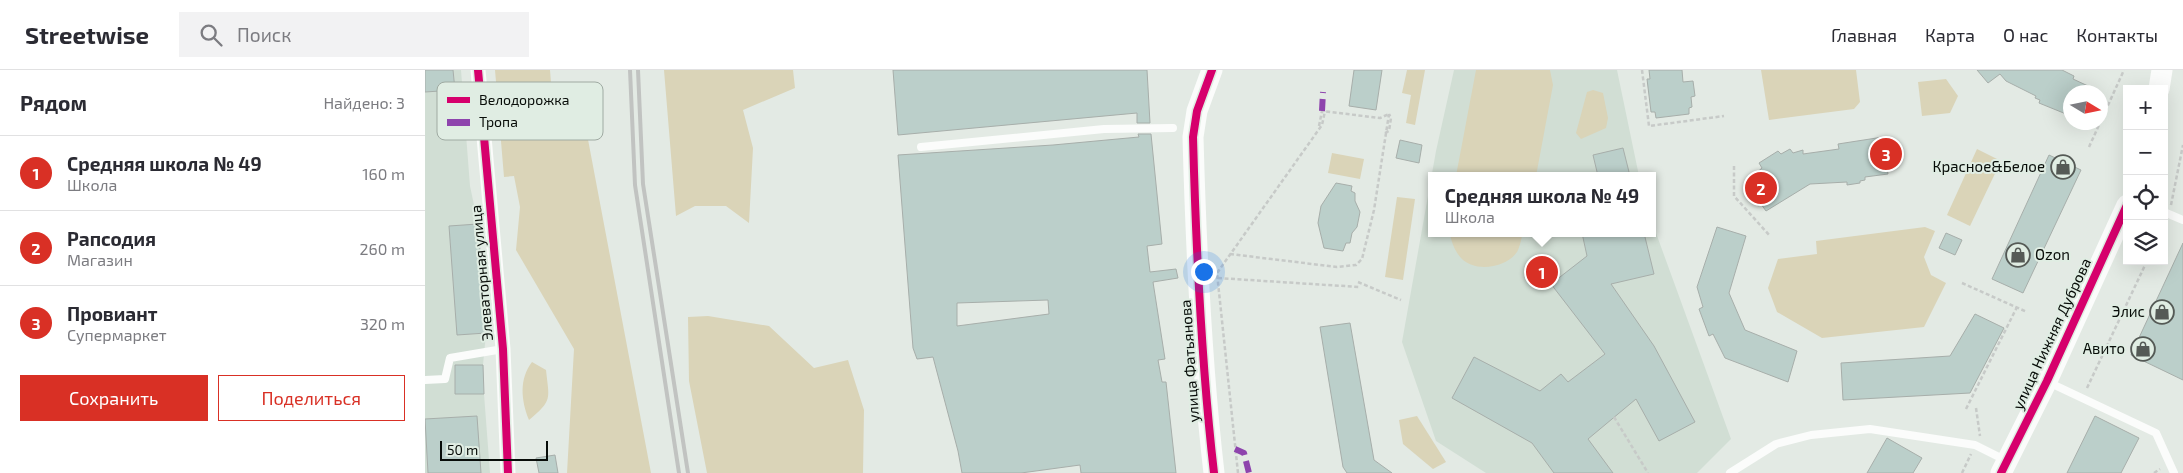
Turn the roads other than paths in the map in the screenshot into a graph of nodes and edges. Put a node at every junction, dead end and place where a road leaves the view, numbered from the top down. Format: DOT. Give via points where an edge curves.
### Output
graph roads {
  1 [pos="1212,70"];
  2 [pos="2162,70"];
  3 [pos="2160,85"];
  4 [pos="1173,128"];
  5 [pos="484,140"];
  6 [pos="921,147"];
  7 [pos="2168,213"];
  8 [pos="2123,214"];
  9 [pos="2183,220"];
  10 [pos="503,349"];
  11 [pos="425,380"];
  12 [pos="2047,381"];
  13 [pos="2004,467"];
  14 [pos="508,473"];
  15 [pos="1214,473"];
  16 [pos="1730,473"];
  17 [pos="2174,473"];
  1 -- 15 [label="street, улица Фатьянова" via="1197,111 1193,138 1199,300"];
  2 -- 3 [label="street"];
  4 -- 6 [label="lane" via="1104,129"];
  5 -- 10 [label="street, Элеваторная улица"];
  7 -- 9 [label="lane"];
  8 -- 12 [label="street, улица Нижняя Дуброва"];
  10 -- 11 [label="lane" via="450,358 445,379"];
  10 -- 14 [label="street, Элеваторная улица"];
  12 -- 13 [label="street, улица Нижняя Дуброва"];
  12 -- 17 [label="lane" via="2156,433"];
  13 -- 16 [label="lane" via="1975,446 1883,429 1811,435 1776,444"];
}
